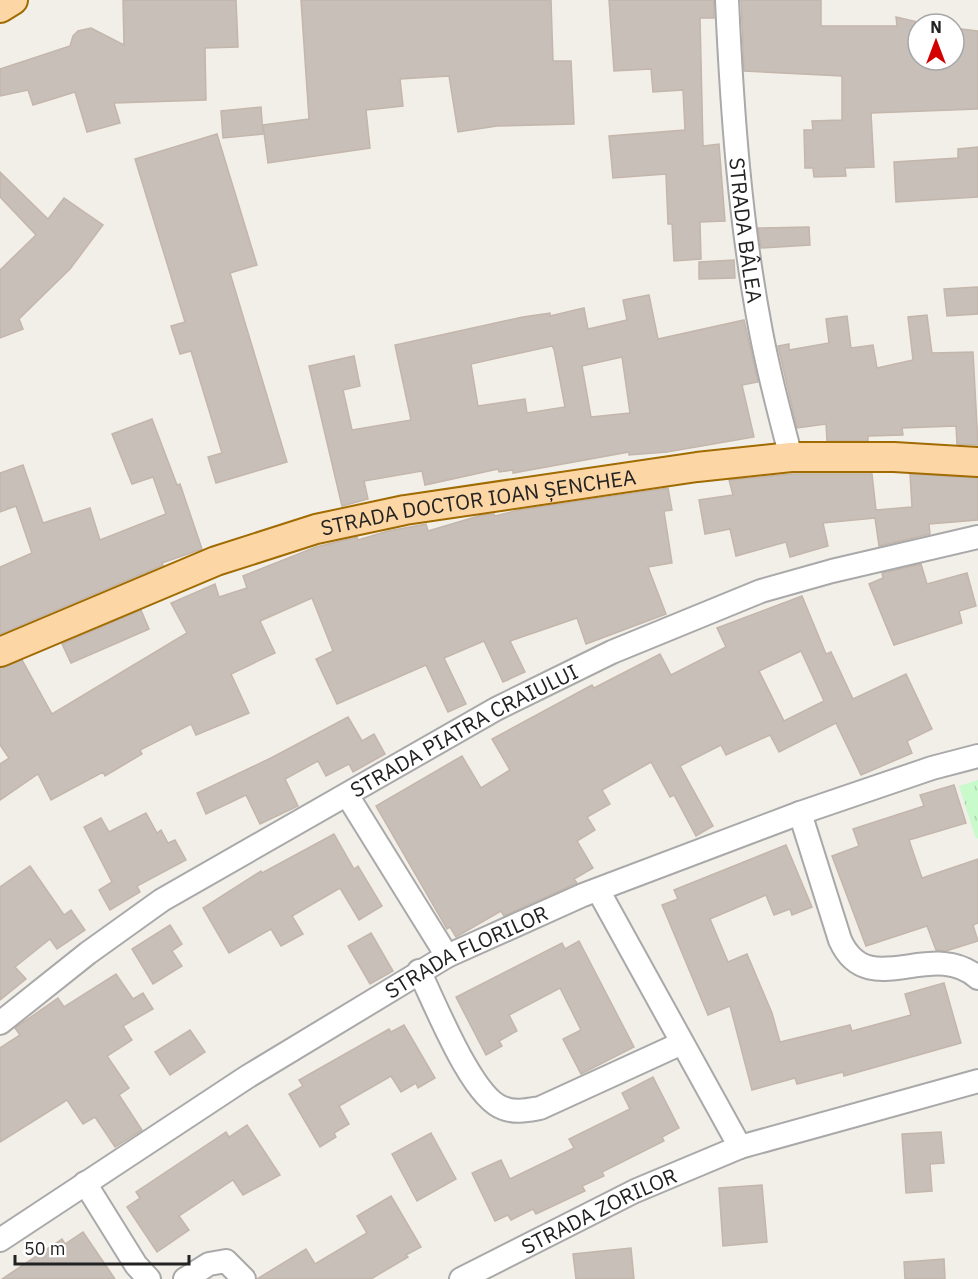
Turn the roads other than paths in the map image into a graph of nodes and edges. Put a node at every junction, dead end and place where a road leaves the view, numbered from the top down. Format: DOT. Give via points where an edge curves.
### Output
graph roads {
  1 [pos="727,0"];
  2 [pos="791,457"];
  3 [pos="978,462"];
  4 [pos="978,537"];
  5 [pos="0,652"];
  6 [pos="978,756"];
  7 [pos="347,795"];
  8 [pos="800,813"];
  9 [pos="598,890"];
  10 [pos="447,956"];
  11 [pos="419,971"];
  12 [pos="978,978"];
  13 [pos="0,1023"];
  14 [pos="682,1043"];
  15 [pos="978,1081"];
  16 [pos="740,1148"];
  17 [pos="86,1183"];
  18 [pos="0,1240"];
  19 [pos="149,1279"];
  20 [pos="185,1279"];
  21 [pos="244,1279"];
  22 [pos="461,1279"];
  1 -- 2 [label="street, STRADA BÂLEA" via="749,257 761,332"];
  2 -- 3 [label="main road, STRADA DOCTOR IOAN ȘENCHEA" via="884,456"];
  2 -- 5 [label="main road, STRADA DOCTOR IOAN ȘENCHEA" via="476,498 316,529 216,561"];
  4 -- 7 [label="street, STRADA PIATRA CRAIULUI" via="822,574 694,616 612,651 496,709"];
  6 -- 8 [label="street, STRADA FLORILOR"];
  7 -- 10 [label="street"];
  7 -- 13 [label="street, STRADA PIATRA CRAIULUI" via="162,900 88,952"];
  8 -- 9 [label="street, STRADA FLORILOR"];
  8 -- 12 [label="street" via="840,940 855,963 881,970 953,964"];
  9 -- 10 [label="street, STRADA FLORILOR"];
  9 -- 14 [label="street"];
  10 -- 11 [label="street, STRADA FLORILOR"];
  11 -- 14 [label="street" via="475,1083 491,1102 504,1109 540,1108"];
  11 -- 17 [label="street, STRADA FLORILOR"];
  14 -- 16 [label="street"];
  15 -- 16 [label="street, STRADA ZORILOR"];
  16 -- 22 [label="street, STRADA ZORILOR" via="635,1191"];
  17 -- 18 [label="street, STRADA FLORILOR"];
  17 -- 19 [label="street" via="136,1265"];
  20 -- 21 [label="street" via="218,1261 226,1261"];
}
